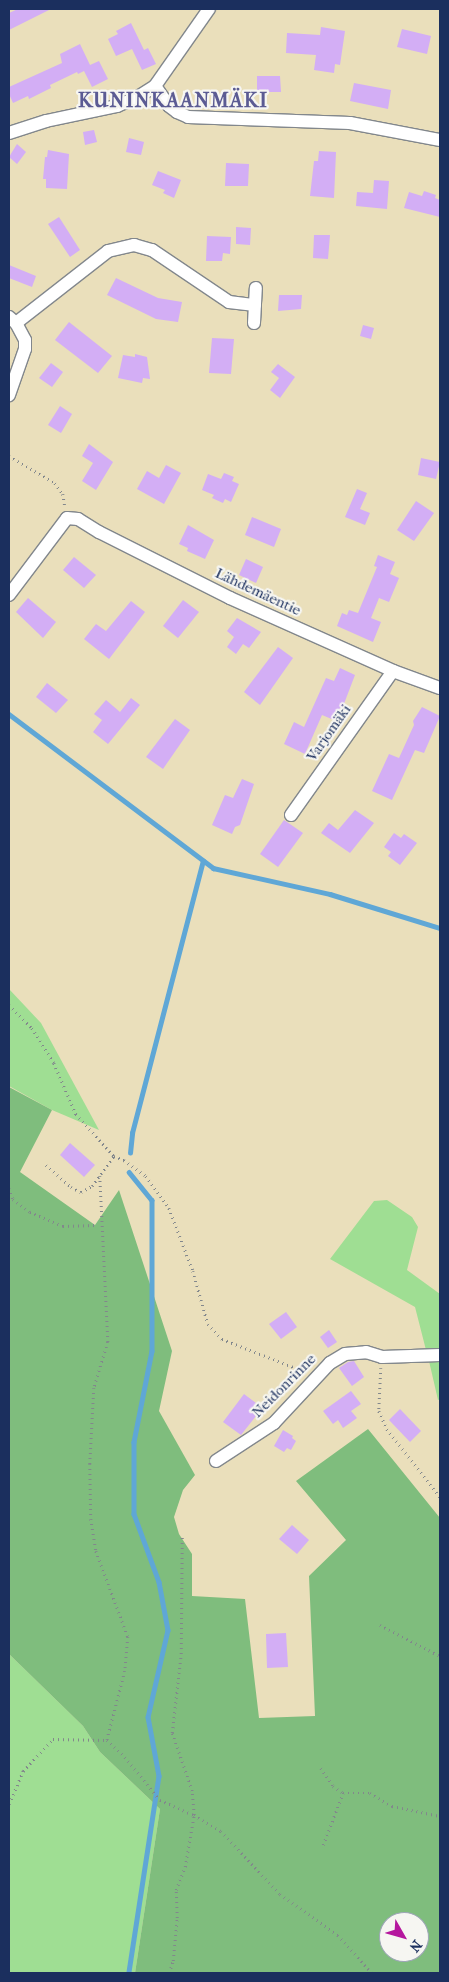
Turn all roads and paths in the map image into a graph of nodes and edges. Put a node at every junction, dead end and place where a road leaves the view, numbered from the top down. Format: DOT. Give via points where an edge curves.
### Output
graph roads {
  1 [pos="209,9"];
  2 [pos="155,86"];
  3 [pos="9,133"];
  4 [pos="440,140"];
  5 [pos="256,288"];
  6 [pos="255,305"];
  7 [pos="12,320"];
  8 [pos="254,323"];
  9 [pos="9,395"];
  10 [pos="9,456"];
  11 [pos="67,518"];
  12 [pos="9,595"];
  13 [pos="393,671"];
  14 [pos="440,688"];
  15 [pos="291,814"];
  16 [pos="9,1006"];
  17 [pos="114,1156"];
  18 [pos="46,1165"];
  19 [pos="100,1176"];
  20 [pos="9,1188"];
  21 [pos="95,1225"];
  22 [pos="440,1354"];
  23 [pos="382,1357"];
  24 [pos="316,1378"];
  25 [pos="216,1461"];
  26 [pos="440,1497"];
  27 [pos="182,1535"];
  28 [pos="380,1625"];
  29 [pos="440,1656"];
  30 [pos="107,1740"];
  31 [pos="321,1768"];
  32 [pos="343,1793"];
  33 [pos="9,1804"];
  34 [pos="194,1815"];
  35 [pos="440,1816"];
  36 [pos="323,1845"];
  37 [pos="170,1973"];
  38 [pos="372,1973"];
  1 -- 2 [label="street"];
  2 -- 3 [label="street" via="117,106 46,120"];
  2 -- 4 [label="street" via="169,106 188,117 350,122"];
  5 -- 6 [label="street"];
  6 -- 7 [label="street" via="229,302 152,250 134,245 108,251"];
  6 -- 8 [label="street"];
  7 -- 9 [label="street" via="25,340 25,349"];
  10 -- 11 [label="path" via="55,483 63,494"];
  11 -- 12 [label="street"];
  11 -- 13 [label="street, Lähdemäentie" via="78,519 230,598"];
  13 -- 14 [label="street, Lähdemäentie"];
  13 -- 15 [label="street, Varjomäki"];
  16 -- 17 [label="path" via="32,1028 54,1063 76,1114"];
  17 -- 19 [label="path"];
  17 -- 24 [label="path" via="146,1176 169,1208 193,1271 208,1324 222,1339"];
  18 -- 19 [label="path" via="81,1192"];
  19 -- 30 [label="path" via="108,1342 94,1388 91,1519 96,1551 128,1637 125,1671"];
  20 -- 21 [label="path" via="13,1199 30,1212 63,1226"];
  22 -- 23 [label="street, Neidonrinne"];
  23 -- 24 [label="street, Neidonrinne" via="366,1352 344,1354 330,1362"];
  23 -- 26 [label="path" via="379,1412 388,1429"];
  24 -- 25 [label="street, Neidonrinne" via="274,1423"];
  27 -- 34 [label="path" via="181,1654 172,1733 192,1791"];
  28 -- 29 [label="path"];
  30 -- 33 [label="path" via="53,1739 23,1770"];
  30 -- 34 [label="path" via="160,1800"];
  31 -- 32 [label="path" via="332,1786"];
  32 -- 35 [label="path" via="370,1793 392,1806"];
  32 -- 36 [label="path"];
  34 -- 37 [label="path" via="185,1867 176,1890 177,1918"];
  34 -- 38 [label="path" via="221,1831 280,1894 338,1935"];
}
